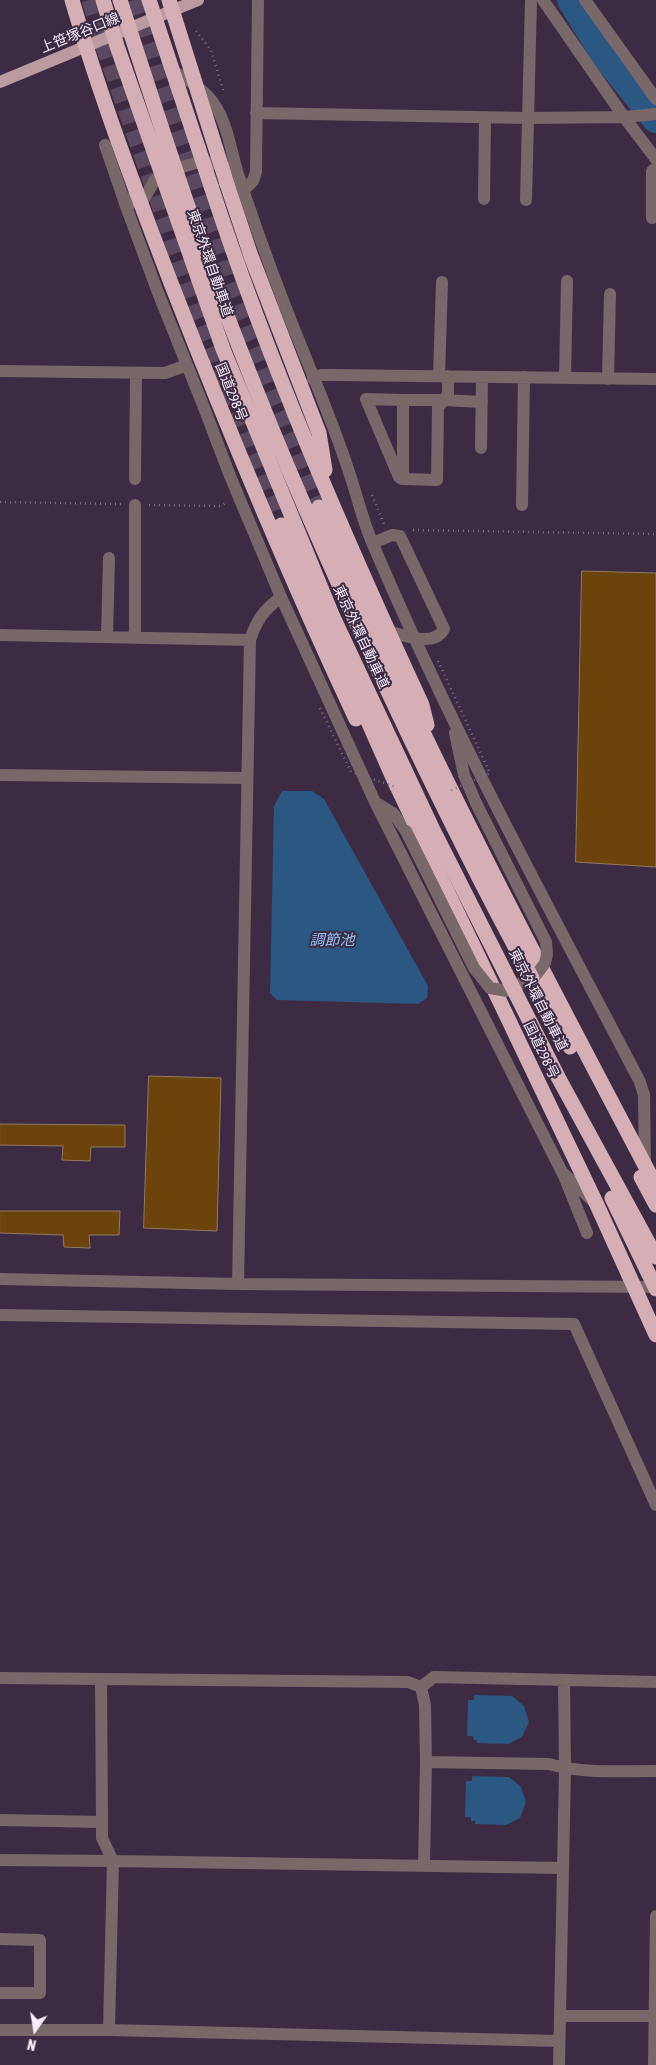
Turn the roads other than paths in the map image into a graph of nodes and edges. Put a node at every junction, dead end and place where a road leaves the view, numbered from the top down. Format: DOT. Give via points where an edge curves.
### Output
graph roads {
  1 [pos="72,0"];
  2 [pos="103,0"];
  3 [pos="120,0"];
  4 [pos="149,0"];
  5 [pos="169,0"];
  6 [pos="198,0"];
  7 [pos="258,0"];
  8 [pos="531,0"];
  9 [pos="543,0"];
  10 [pos="585,0"];
  11 [pos="156,19"];
  12 [pos="86,47"];
  13 [pos="175,78"];
  14 [pos="0,82"];
  15 [pos="656,99"];
  16 [pos="256,113"];
  17 [pos="656,114"];
  18 [pos="485,117"];
  19 [pos="624,117"];
  20 [pos="527,118"];
  21 [pos="105,145"];
  22 [pos="656,159"];
  23 [pos="656,168"];
  24 [pos="237,170"];
  25 [pos="244,190"];
  26 [pos="484,199"];
  27 [pos="526,200"];
  28 [pos="135,201"];
  29 [pos="652,218"];
  30 [pos="567,281"];
  31 [pos="442,282"];
  32 [pos="610,294"];
  33 [pos="187,365"];
  34 [pos="0,371"];
  35 [pos="136,373"];
  36 [pos="443,376"];
  37 [pos="482,377"];
  38 [pos="524,377"];
  39 [pos="565,378"];
  40 [pos="313,379"];
  41 [pos="608,379"];
  42 [pos="656,379"];
  43 [pos="403,400"];
  44 [pos="444,400"];
  45 [pos="482,402"];
  46 [pos="481,448"];
  47 [pos="242,464"];
  48 [pos="230,476"];
  49 [pos="135,479"];
  50 [pos="403,479"];
  51 [pos="329,492"];
  52 [pos="136,505"];
  53 [pos="522,505"];
  54 [pos="319,508"];
  55 [pos="281,525"];
  56 [pos="372,543"];
  57 [pos="110,558"];
  58 [pos="281,597"];
  59 [pos="388,630"];
  60 [pos="0,635"];
  61 [pos="107,637"];
  62 [pos="135,637"];
  63 [pos="415,638"];
  64 [pos="250,640"];
  65 [pos="451,713"];
  66 [pos="436,758"];
  67 [pos="0,775"];
  68 [pos="247,778"];
  69 [pos="394,780"];
  70 [pos="375,802"];
  71 [pos="558,1076"];
  72 [pos="645,1165"];
  73 [pos="562,1172"];
  74 [pos="656,1186"];
  75 [pos="597,1205"];
  76 [pos="656,1205"];
  77 [pos="587,1234"];
  78 [pos="656,1257"];
  79 [pos="0,1279"];
  80 [pos="238,1284"];
  81 [pos="634,1287"];
  82 [pos="656,1288"];
  83 [pos="0,1315"];
  84 [pos="656,1335"];
  85 [pos="656,1505"];
  86 [pos="0,1678"];
  87 [pos="101,1680"];
  88 [pos="564,1680"];
  89 [pos="656,1682"];
  90 [pos="421,1687"];
  91 [pos="426,1762"];
  92 [pos="565,1769"];
  93 [pos="656,1771"];
  94 [pos="0,1820"];
  95 [pos="102,1822"];
  96 [pos="0,1860"];
  97 [pos="113,1861"];
  98 [pos="424,1866"];
  99 [pos="563,1868"];
  100 [pos="656,1916"];
  101 [pos="0,1939"];
  102 [pos="0,1993"];
  103 [pos="560,2016"];
  104 [pos="655,2016"];
  105 [pos="0,2030"];
  106 [pos="109,2030"];
  107 [pos="559,2041"];
  108 [pos="559,2065"];
  109 [pos="654,2065"];
  1 -- 12 [label="highway, 国道298号"];
  2 -- 71 [label="highway, 東京外環自動車道, bridge" via="223,349 329,608 433,830"];
  3 -- 76 [label="highway, 東京外環自動車道, bridge" via="180,182 240,348 350,611 491,904"];
  4 -- 11 [label="highway"];
  5 -- 51 [label="highway, bridge" via="251,256 319,433"];
  6 -- 11 [label="main road, 上笹塚谷口線"];
  7 -- 16 [label="street"];
  8 -- 20 [label="street"];
  9 -- 19 [label="street"];
  10 -- 15 [label="street"];
  11 -- 12 [label="main road, 上笹塚谷口線"];
  11 -- 13 [label="highway"];
  12 -- 14 [label="main road, 上笹塚谷口線"];
  12 -- 28 [label="highway, 国道298号"];
  13 -- 24 [label="street" via="207,95 215,105"];
  13 -- 51 [label="highway, bridge" via="236,263 290,404"];
  16 -- 18 [label="street"];
  16 -- 25 [label="street" via="256,172"];
  17 -- 19 [label="street"];
  18 -- 20 [label="street"];
  18 -- 26 [label="street"];
  19 -- 20 [label="street"];
  19 -- 22 [label="street"];
  20 -- 27 [label="street"];
  21 -- 28 [label="street"];
  23 -- 29 [label="street" via="652,171"];
  24 -- 25 [label="street"];
  24 -- 28 [label="street" via="203,161 191,163 168,171"];
  25 -- 40 [label="street"];
  28 -- 33 [label="street" via="157,290"];
  28 -- 47 [label="highway, 国道298号"];
  30 -- 39 [label="street"];
  31 -- 36 [label="street"];
  32 -- 41 [label="street"];
  33 -- 35 [label="street" via="165,373"];
  33 -- 48 [label="street"];
  34 -- 35 [label="street"];
  35 -- 49 [label="street"];
  36 -- 37 [label="street"];
  36 -- 40 [label="street" via="333,374"];
  36 -- 44 [label="street" via="448,394"];
  37 -- 38 [label="street"];
  37 -- 45 [label="street"];
  38 -- 39 [label="street"];
  38 -- 53 [label="street"];
  39 -- 41 [label="street"];
  40 -- 56 [label="street" via="350,473"];
  41 -- 42 [label="street"];
  43 -- 44 [label="street"];
  43 -- 50 [label="street"];
  43 -- 50 [label="street" via="366,399 398,477"];
  44 -- 45 [label="street"];
  44 -- 50 [label="street" via="438,407 437,480"];
  45 -- 46 [label="street"];
  47 -- 48 [label="street"];
  47 -- 69 [label="highway, 国道298号" via="358,724"];
  48 -- 58 [label="street"];
  51 -- 59 [label="highway"];
  52 -- 62 [label="street"];
  54 -- 66 [label="highway" via="365,613"];
  55 -- 69 [label="highway, 国道298号"];
  56 -- 63 [label="street"];
  56 -- 63 [label="street" via="388,536 400,536 444,628 441,634 430,639"];
  57 -- 61 [label="street"];
  58 -- 64 [label="street" via="257,621"];
  58 -- 70 [label="street"];
  59 -- 63 [label="street"];
  59 -- 66 [label="highway" via="422,705"];
  60 -- 61 [label="street"];
  61 -- 62 [label="street"];
  62 -- 64 [label="street"];
  63 -- 65 [label="street"];
  64 -- 68 [label="street"];
  65 -- 70 [label="street, bridge" via="464,775 546,942 545,963 536,975 507,991 490,988 474,968 406,831 392,813"];
  65 -- 72 [label="street" via="640,1082 644,1095"];
  66 -- 72 [label="highway" via="569,1023"];
  67 -- 68 [label="street"];
  68 -- 80 [label="street"];
  69 -- 75 [label="highway, 国道298号"];
  70 -- 73 [label="street"];
  71 -- 78 [label="highway, 東京外環自動車道, bridge"];
  71 -- 82 [label="highway, bridge" via="587,1150"];
  72 -- 74 [label="highway"];
  73 -- 75 [label="street"];
  73 -- 77 [label="street"];
  75 -- 81 [label="highway, 国道298号"];
  79 -- 80 [label="street"];
  80 -- 81 [label="street"];
  81 -- 82 [label="street"];
  81 -- 84 [label="highway, 国道298号"];
  83 -- 85 [label="street" via="574,1324"];
  86 -- 87 [label="street"];
  87 -- 90 [label="street" via="408,1682"];
  87 -- 95 [label="street"];
  88 -- 89 [label="street"];
  88 -- 90 [label="street" via="434,1677"];
  88 -- 92 [label="street"];
  90 -- 91 [label="street" via="425,1705"];
  91 -- 92 [label="street" via="549,1764"];
  91 -- 98 [label="street"];
  92 -- 93 [label="street"];
  92 -- 99 [label="street"];
  94 -- 95 [label="street"];
  95 -- 97 [label="street" via="102,1838"];
  96 -- 97 [label="street"];
  97 -- 98 [label="street"];
  97 -- 106 [label="street"];
  98 -- 99 [label="street"];
  99 -- 103 [label="street"];
  100 -- 104 [label="street"];
  101 -- 102 [label="street" via="40,1940 40,1993"];
  103 -- 104 [label="street"];
  103 -- 107 [label="street"];
  104 -- 109 [label="street"];
  105 -- 106 [label="street"];
  106 -- 107 [label="street"];
  107 -- 108 [label="street"];
}
